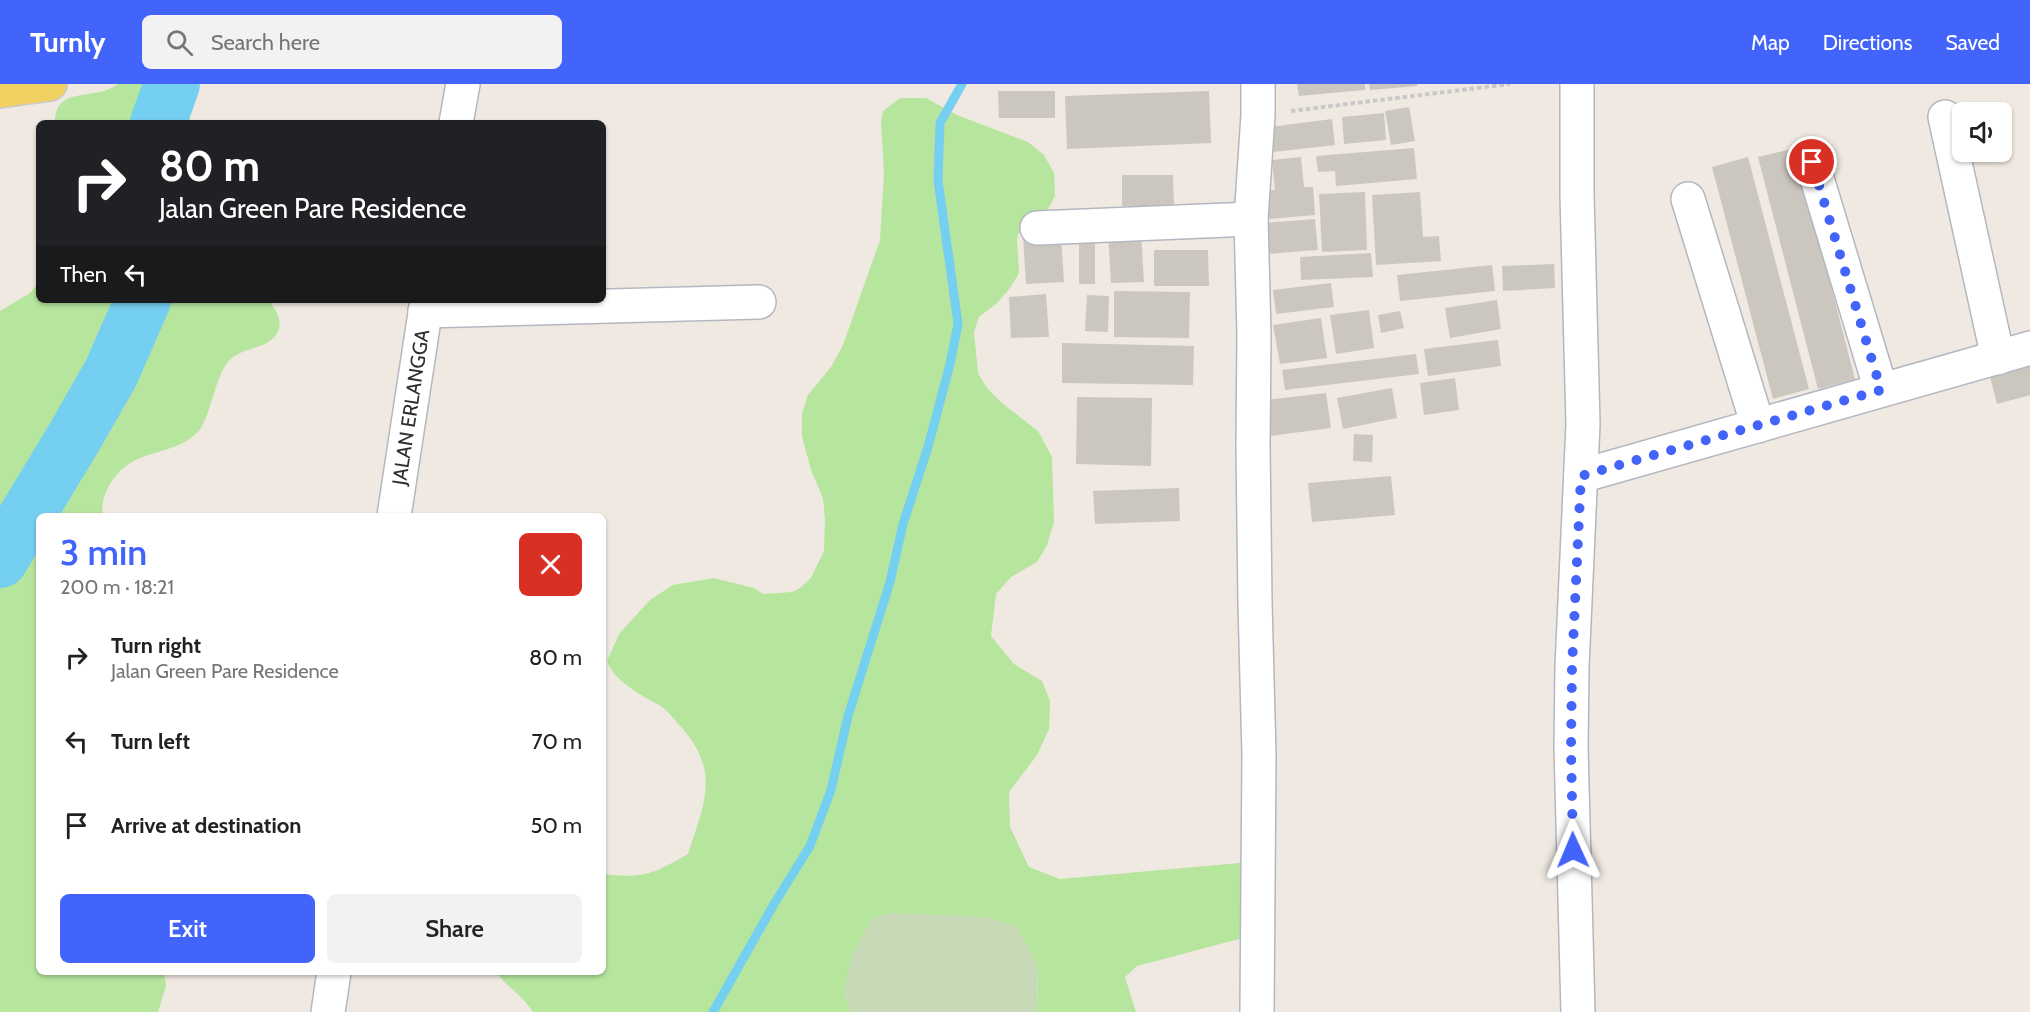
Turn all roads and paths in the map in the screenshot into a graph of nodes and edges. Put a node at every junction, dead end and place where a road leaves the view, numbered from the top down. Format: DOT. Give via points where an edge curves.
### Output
graph roads {
  1 [pos="50,84"];
  2 [pos="463,84"];
  3 [pos="1510,84"];
  4 [pos="1577,84"];
  5 [pos="0,91"];
  6 [pos="1258,100"];
  7 [pos="1945,117"];
  8 [pos="457,120"];
  9 [pos="1812,162"];
  10 [pos="1688,199"];
  11 [pos="1251,219"];
  12 [pos="1037,228"];
  13 [pos="759,302"];
  14 [pos="426,306"];
  15 [pos="2030,348"];
  16 [pos="1998,358"];
  17 [pos="1881,390"];
  18 [pos="1758,426"];
  19 [pos="1581,476"];
  20 [pos="394,513"];
  21 [pos="334,975"];
  22 [pos="328,1012"];
  23 [pos="1257,1012"];
  24 [pos="1578,1012"];
  1 -- 5 [label="main road"];
  2 -- 8 [label="street"];
  3 -- 6 [label="path"];
  4 -- 19 [label="street"];
  6 -- 11 [label="street"];
  7 -- 16 [label="street"];
  9 -- 17 [label="street"];
  10 -- 18 [label="street"];
  11 -- 12 [label="street"];
  11 -- 23 [label="street" via="1259,755"];
  13 -- 14 [label="street"];
  14 -- 20 [label="street, JALAN ERLANGGA"];
  15 -- 16 [label="street"];
  16 -- 17 [label="street"];
  17 -- 18 [label="street"];
  18 -- 19 [label="street"];
  19 -- 24 [label="street" via="1571,747"];
  21 -- 22 [label="street"];
}
